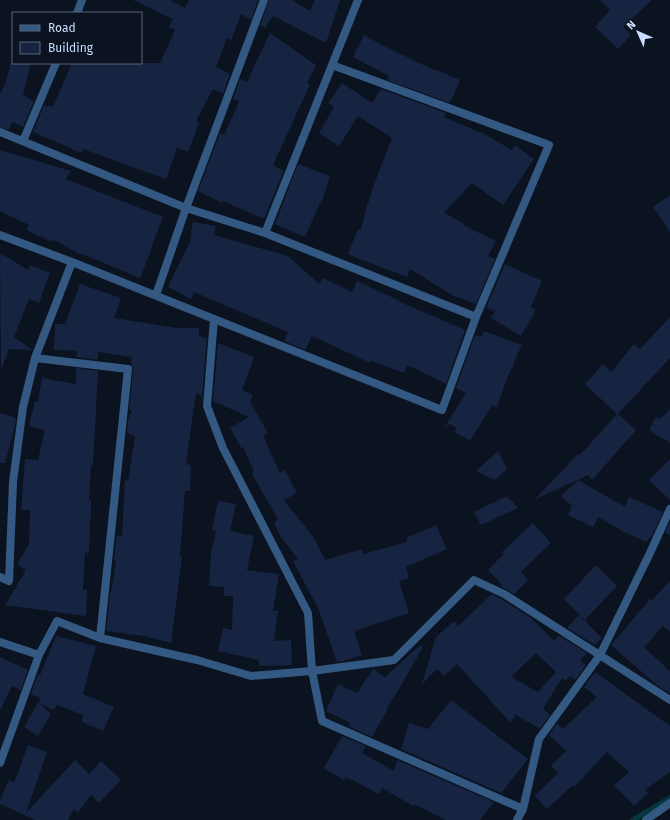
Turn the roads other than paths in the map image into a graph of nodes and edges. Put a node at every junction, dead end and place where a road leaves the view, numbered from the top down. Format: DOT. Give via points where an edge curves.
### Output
graph roads {
  1 [pos="82,0"];
  2 [pos="264,0"];
  3 [pos="358,0"];
  4 [pos="77,12"];
  5 [pos="56,64"];
  6 [pos="332,64"];
  7 [pos="0,132"];
  8 [pos="23,141"];
  9 [pos="186,208"];
  10 [pos="265,233"];
  11 [pos="0,235"];
  12 [pos="72,262"];
  13 [pos="156,295"];
  14 [pos="476,317"];
  15 [pos="214,319"];
  16 [pos="35,358"];
  17 [pos="670,509"];
  18 [pos="0,577"];
  19 [pos="100,638"];
  20 [pos="0,642"];
  21 [pos="39,655"];
  22 [pos="600,655"];
  23 [pos="312,672"];
  24 [pos="670,700"];
  25 [pos="0,763"];
  26 [pos="670,802"];
  27 [pos="523,809"];
  28 [pos="517,820"];
  29 [pos="646,820"];
  1 -- 4 [label="street"];
  2 -- 9 [label="street"];
  3 -- 6 [label="street"];
  5 -- 8 [label="street"];
  6 -- 10 [label="street"];
  6 -- 14 [label="street" via="549,145"];
  7 -- 8 [label="street"];
  8 -- 9 [label="street"];
  9 -- 10 [label="street"];
  9 -- 13 [label="street"];
  10 -- 14 [label="street"];
  11 -- 12 [label="street"];
  12 -- 13 [label="street"];
  12 -- 16 [label="street"];
  13 -- 15 [label="street"];
  14 -- 15 [label="street" via="442,410"];
  15 -- 23 [label="street" via="207,406 223,448 308,613"];
  16 -- 18 [label="street" via="23,407 13,482 9,581"];
  16 -- 19 [label="street" via="128,369"];
  17 -- 22 [label="street"];
  19 -- 21 [label="street" via="57,621"];
  19 -- 23 [label="street" via="197,660 251,676"];
  20 -- 21 [label="street"];
  21 -- 25 [label="street"];
  22 -- 23 [label="street" via="504,594 474,580 394,660"];
  22 -- 24 [label="street"];
  22 -- 27 [label="street" via="540,739"];
  23 -- 27 [label="street" via="322,721"];
  26 -- 29 [label="street"];
  27 -- 28 [label="street"];
}
